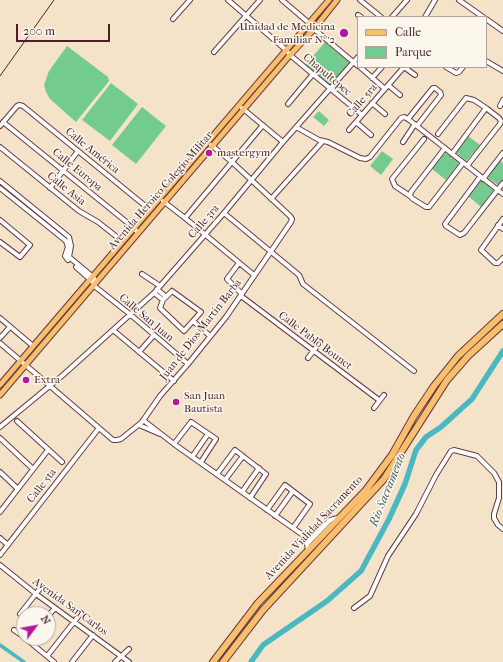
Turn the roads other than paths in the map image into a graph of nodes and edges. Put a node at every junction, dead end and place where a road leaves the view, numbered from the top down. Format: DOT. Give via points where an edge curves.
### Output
graph roads {
  1 [pos="190,0"];
  2 [pos="228,0"];
  3 [pos="260,0"];
  4 [pos="282,0"];
  5 [pos="329,0"];
  6 [pos="337,0"];
  7 [pos="360,0"];
  8 [pos="407,0"];
  9 [pos="435,0"];
  10 [pos="459,0"];
  11 [pos="246,16"];
  12 [pos="381,16"];
  13 [pos="393,16"];
  14 [pos="426,16"];
  15 [pos="482,16"];
  16 [pos="174,19"];
  17 [pos="487,20"];
  18 [pos="309,23"];
  19 [pos="314,29"];
  20 [pos="503,31"];
  21 [pos="286,50"];
  22 [pos="214,52"];
  23 [pos="290,55"];
  24 [pos="357,58"];
  25 [pos="354,62"];
  26 [pos="487,62"];
  27 [pos="357,64"];
  28 [pos="361,68"];
  29 [pos="381,68"];
  30 [pos="403,68"];
  31 [pos="405,68"];
  32 [pos="448,68"];
  33 [pos="462,68"];
  34 [pos="503,71"];
  35 [pos="313,74"];
  36 [pos="415,75"];
  37 [pos="372,78"];
  38 [pos="388,85"];
  39 [pos="331,89"];
  40 [pos="385,89"];
  41 [pos="400,95"];
  42 [pos="503,100"];
  43 [pos="372,103"];
  44 [pos="288,104"];
  45 [pos="500,106"];
  46 [pos="242,107"];
  47 [pos="486,108"];
  48 [pos="385,114"];
  49 [pos="362,115"];
  50 [pos="408,119"];
  51 [pos="356,122"];
  52 [pos="1,124"];
  53 [pos="263,125"];
  54 [pos="416,125"];
  55 [pos="296,127"];
  56 [pos="349,130"];
  57 [pos="438,134"];
  58 [pos="371,135"];
  59 [pos="424,139"];
  60 [pos="208,141"];
  61 [pos="323,141"];
  62 [pos="283,142"];
  63 [pos="403,142"];
  64 [pos="212,146"];
  65 [pos="0,147"];
  66 [pos="445,148"];
  67 [pos="78,151"];
  68 [pos="503,153"];
  69 [pos="452,154"];
  70 [pos="232,162"];
  71 [pos="465,164"];
  72 [pos="63,170"];
  73 [pos="481,178"];
  74 [pos="251,180"];
  75 [pos="0,181"];
  76 [pos="503,183"];
  77 [pos="0,188"];
  78 [pos="50,188"];
  79 [pos="498,190"];
  80 [pos="503,194"];
  81 [pos="410,196"];
  82 [pos="160,198"];
  83 [pos="23,199"];
  84 [pos="271,199"];
  85 [pos="164,202"];
  86 [pos="20,203"];
  87 [pos="149,209"];
  88 [pos="224,213"];
  89 [pos="185,218"];
  90 [pos="503,219"];
  91 [pos="0,220"];
  92 [pos="498,225"];
  93 [pos="134,228"];
  94 [pos="503,229"];
  95 [pos="138,233"];
  96 [pos="204,235"];
  97 [pos="122,241"];
  98 [pos="0,242"];
  99 [pos="70,244"];
  100 [pos="270,253"];
  101 [pos="503,258"];
  102 [pos="239,263"];
  103 [pos="142,274"];
  104 [pos="254,275"];
  105 [pos="91,277"];
  106 [pos="94,283"];
  107 [pos="157,289"];
  108 [pos="241,295"];
  109 [pos="166,297"];
  110 [pos="163,300"];
  111 [pos="503,314"];
  112 [pos="130,315"];
  113 [pos="0,318"];
  114 [pos="193,321"];
  115 [pos="503,324"];
  116 [pos="10,327"];
  117 [pos="113,330"];
  118 [pos="154,335"];
  119 [pos="210,336"];
  120 [pos="0,338"];
  121 [pos="320,342"];
  122 [pos="0,343"];
  123 [pos="33,346"];
  124 [pos="313,351"];
  125 [pos="139,352"];
  126 [pos="308,358"];
  127 [pos="21,361"];
  128 [pos="188,364"];
  129 [pos="25,365"];
  130 [pos="414,371"];
  131 [pos="174,381"];
  132 [pos="0,385"];
  133 [pos="50,386"];
  134 [pos="0,395"];
  135 [pos="384,395"];
  136 [pos="379,400"];
  137 [pos="374,408"];
  138 [pos="144,420"];
  139 [pos="17,421"];
  140 [pos="139,425"];
  141 [pos="0,427"];
  142 [pos="99,428"];
  143 [pos="162,434"];
  144 [pos="208,434"];
  145 [pos="0,438"];
  146 [pos="174,444"];
  147 [pos="48,450"];
  148 [pos="192,456"];
  149 [pos="242,456"];
  150 [pos="62,462"];
  151 [pos="201,462"];
  152 [pos="259,468"];
  153 [pos="33,469"];
  154 [pos="0,472"];
  155 [pos="217,474"];
  156 [pos="225,480"];
  157 [pos="18,489"];
  158 [pos="293,491"];
  159 [pos="242,492"];
  160 [pos="250,498"];
  161 [pos="2,506"];
  162 [pos="267,510"];
  163 [pos="0,512"];
  164 [pos="275,516"];
  165 [pos="341,517"];
  166 [pos="293,528"];
  167 [pos="503,529"];
  168 [pos="0,538"];
  169 [pos="310,540"];
  170 [pos="8,545"];
  171 [pos="308,551"];
  172 [pos="0,555"];
  173 [pos="0,565"];
  174 [pos="42,586"];
  175 [pos="36,594"];
  176 [pos="26,606"];
  177 [pos="52,606"];
  178 [pos="354,608"];
  179 [pos="56,609"];
  180 [pos="81,613"];
  181 [pos="74,622"];
  182 [pos="93,635"];
  183 [pos="36,646"];
  184 [pos="129,649"];
  185 [pos="48,656"];
  186 [pos="122,656"];
  187 [pos="54,662"];
  188 [pos="72,662"];
  189 [pos="115,662"];
  190 [pos="129,662"];
  191 [pos="213,662"];
  192 [pos="223,662"];
  1 -- 16 [label="street"];
  2 -- 11 [label="street, Chapultepec"];
  3 -- 11 [label="street"];
  4 -- 18 [label="street"];
  5 -- 18 [label="main road, Avenida Heroico Colegio Militar"];
  6 -- 19 [label="main road, Avenida Heroico Colegio Militar"];
  7 -- 12 [label="street"];
  8 -- 13 [label="street"];
  9 -- 14 [label="street"];
  10 -- 15 [label="street"];
  11 -- 21 [label="street, Chapultepec"];
  11 -- 22 [label="street"];
  17 -- 20 [label="street"];
  18 -- 19 [label="street"];
  18 -- 21 [label="main road, Avenida Heroico Colegio Militar"];
  19 -- 23 [label="main road, Avenida Heroico Colegio Militar"];
  19 -- 25 [label="street"];
  21 -- 23 [label="street, Chapultepec"];
  21 -- 46 [label="main road, Avenida Heroico Colegio Militar"];
  23 -- 35 [label="street, Chapultepec"];
  23 -- 46 [label="main road, Avenida Heroico Colegio Militar"];
  24 -- 25 [label="street, Calle 3ra"];
  25 -- 27 [label="street"];
  25 -- 39 [label="street, Calle 3ra"];
  26 -- 34 [label="street"];
  28 -- 37 [label="street"];
  29 -- 37 [label="street"];
  30 -- 38 [label="street, Calle 5ra"];
  31 -- 36 [label="street"];
  32 -- 33 [label="street" via="455,73"];
  35 -- 39 [label="street, Chapultepec"];
  35 -- 44 [label="street"];
  37 -- 40 [label="street"];
  38 -- 40 [label="street, Calle 5ra"];
  38 -- 41 [label="street"];
  39 -- 49 [label="street, Chapultepec"];
  39 -- 55 [label="street, Calle 3ra"];
  40 -- 43 [label="street, Calle 5ra"];
  42 -- 45 [label="street"];
  43 -- 48 [label="street"];
  43 -- 49 [label="street, Calle 5ra"];
  46 -- 53 [label="street"];
  46 -- 60 [label="main road, Avenida Heroico Colegio Militar"];
  46 -- 64 [label="main road, Avenida Heroico Colegio Militar"];
  47 -- 57 [label="street" via="466,98"];
  47 -- 69 [label="street"];
  47 -- 71 [label="street" via="499,118 500,122"];
  49 -- 51 [label="street, Calle 5ra"];
  50 -- 54 [label="street"];
  50 -- 54 [label="street" via="435,88 441,95"];
  50 -- 61 [label="street" via="401,118 368,158 360,158"];
  51 -- 56 [label="street, Calle 5ra"];
  51 -- 58 [label="street"];
  52 -- 67 [label="street, Calle América" via="18,105 23,106"];
  52 -- 72 [label="street, Calle Europa"];
  53 -- 62 [label="street"];
  53 -- 70 [label="street"];
  54 -- 63 [label="street"];
  54 -- 66 [label="street"];
  55 -- 61 [label="street"];
  55 -- 62 [label="street, Calle 3ra"];
  59 -- 81 [label="street" via="392,180 395,186"];
  60 -- 64 [label="street"];
  60 -- 82 [label="main road, Avenida Heroico Colegio Militar"];
  61 -- 84 [label="street"];
  62 -- 74 [label="street, Calle 3ra"];
  64 -- 70 [label="street"];
  64 -- 85 [label="main road, Avenida Heroico Colegio Militar"];
  65 -- 78 [label="street, Calle Asia"];
  66 -- 69 [label="street"];
  66 -- 81 [label="street"];
  67 -- 72 [label="street"];
  67 -- 87 [label="street, Calle América"];
  68 -- 73 [label="street"];
  69 -- 71 [label="street"];
  70 -- 74 [label="street"];
  70 -- 89 [label="street"];
  71 -- 73 [label="street"];
  71 -- 81 [label="street" via="429,207 426,208"];
  72 -- 78 [label="street"];
  72 -- 93 [label="street, Calle Europa"];
  73 -- 79 [label="street"];
  73 -- 79 [label="street" via="447,221 446,226 462,234"];
  74 -- 84 [label="street"];
  74 -- 88 [label="street, Calle 3ra"];
  75 -- 83 [label="street"];
  76 -- 79 [label="street"];
  77 -- 86 [label="street"];
  78 -- 97 [label="street, Calle Asia"];
  79 -- 80 [label="street"];
  82 -- 85 [label="street"];
  82 -- 87 [label="main road, Avenida Heroico Colegio Militar"];
  83 -- 86 [label="street"];
  83 -- 99 [label="street" via="68,237"];
  84 -- 100 [label="street, Juan de Dios Martin Barba" via="292,219"];
  85 -- 89 [label="street"];
  85 -- 95 [label="main road, Avenida Heroico Colegio Militar"];
  86 -- 99 [label="street"];
  87 -- 93 [label="main road, Avenida Heroico Colegio Militar"];
  88 -- 96 [label="street, Calle 3ra"];
  88 -- 100 [label="street"];
  89 -- 96 [label="street"];
  90 -- 92 [label="street"];
  91 -- 98 [label="street" via="30,246 19,257"];
  92 -- 94 [label="street"];
  92 -- 101 [label="street" via="481,250 495,263"];
  93 -- 95 [label="street, Calle Europa"];
  93 -- 97 [label="main road, Avenida Heroico Colegio Militar"];
  95 -- 106 [label="main road, Avenida Heroico Colegio Militar"];
  96 -- 102 [label="street"];
  96 -- 107 [label="street, Calle 3ra"];
  97 -- 105 [label="main road, Avenida Heroico Colegio Militar"];
  99 -- 105 [label="street, Calle San Juan" via="69,257"];
  100 -- 104 [label="street, Juan de Dios Martin Barba"];
  100 -- 130 [label="street" via="299,275 303,284"];
  102 -- 104 [label="street"];
  102 -- 108 [label="street, Calle Pablo Bounet" via="227,280"];
  103 -- 107 [label="street"];
  104 -- 108 [label="street, Juan de Dios Martin Barba"];
  105 -- 106 [label="street, Calle San Juan"];
  105 -- 123 [label="main road, Avenida Heroico Colegio Militar"];
  106 -- 112 [label="street, Calle San Juan"];
  106 -- 129 [label="main road, Avenida Heroico Colegio Militar"];
  107 -- 109 [label="street"];
  107 -- 110 [label="street"];
  107 -- 112 [label="street, Calle 3ra"];
  108 -- 119 [label="street, Juan de Dios Martin Barba"];
  108 -- 124 [label="street, Calle Pablo Bounet"];
  109 -- 110 [label="street"];
  109 -- 114 [label="street" via="173,291 200,312"];
  110 -- 114 [label="street" via="160,308 184,331"];
  111 -- 165 [label="highway, Avenida Vialidad Sacramento" via="458,356 414,416 392,455"];
  112 -- 117 [label="street, Calle 3ra"];
  112 -- 118 [label="street, Calle San Juan"];
  113 -- 116 [label="street"];
  114 -- 119 [label="street"];
  115 -- 192 [label="highway, Avenida Vialidad Sacramento" via="468,356 447,380 384,479 263,610"];
  116 -- 120 [label="street"];
  116 -- 123 [label="street"];
  117 -- 125 [label="street"];
  117 -- 133 [label="street, Calle 3ra"];
  118 -- 125 [label="street"];
  118 -- 128 [label="street, Calle San Juan"];
  119 -- 128 [label="street, Juan de Dios Martin Barba"];
  121 -- 124 [label="street"];
  122 -- 127 [label="street"];
  123 -- 127 [label="main road, Avenida Heroico Colegio Militar"];
  124 -- 126 [label="street"];
  124 -- 136 [label="street, Calle Pablo Bounet"];
  125 -- 131 [label="street"];
  127 -- 129 [label="street"];
  127 -- 132 [label="main road, Avenida Heroico Colegio Militar"];
  128 -- 131 [label="street, Juan de Dios Martin Barba"];
  129 -- 133 [label="street"];
  129 -- 134 [label="main road, Avenida Heroico Colegio Militar"];
  131 -- 138 [label="street, Juan de Dios Martin Barba"];
  133 -- 141 [label="street, Calle 3ra"];
  133 -- 142 [label="street"];
  135 -- 136 [label="street"];
  136 -- 137 [label="street"];
  138 -- 140 [label="street, Juan de Dios Martin Barba"];
  138 -- 143 [label="street"];
  139 -- 147 [label="street"];
  140 -- 142 [label="street, Juan de Dios Martin Barba" via="117,440 113,440"];
  140 -- 143 [label="street"];
  142 -- 170 [label="street, Calle 5ta"];
  143 -- 146 [label="street"];
  144 -- 146 [label="street" via="191,422"];
  144 -- 148 [label="street"];
  144 -- 151 [label="street" via="216,440"];
  145 -- 153 [label="street"];
  146 -- 148 [label="street"];
  147 -- 150 [label="street"];
  147 -- 153 [label="street"];
  148 -- 151 [label="street"];
  149 -- 152 [label="street"];
  149 -- 155 [label="street" via="235,450"];
  149 -- 156 [label="street"];
  151 -- 155 [label="street"];
  152 -- 159 [label="street"];
  152 -- 160 [label="street" via="266,474"];
  153 -- 157 [label="street"];
  154 -- 157 [label="street"];
  155 -- 156 [label="street"];
  156 -- 159 [label="street"];
  157 -- 161 [label="street"];
  158 -- 162 [label="street" via="285,485"];
  158 -- 164 [label="street"];
  158 -- 166 [label="street" via="310,504"];
  159 -- 160 [label="street"];
  160 -- 162 [label="street"];
  161 -- 163 [label="street"];
  162 -- 164 [label="street"];
  164 -- 166 [label="street"];
  165 -- 169 [label="street" via="330,520"];
  165 -- 171 [label="highway, Avenida Vialidad Sacramento"];
  166 -- 169 [label="street"];
  167 -- 178 [label="street" via="494,518 499,489 499,482 494,473 477,456 452,451 436,474 416,514 389,553 370,596"];
  168 -- 170 [label="street"];
  169 -- 171 [label="street" via="307,544"];
  170 -- 172 [label="street, Calle 5ta"];
  171 -- 191 [label="highway, Avenida Vialidad Sacramento" via="258,603"];
  173 -- 175 [label="street, Avenida San Carlos"];
  174 -- 175 [label="street"];
  175 -- 176 [label="street"];
  175 -- 177 [label="street, Avenida San Carlos"];
  179 -- 181 [label="street, Avenida San Carlos"];
  180 -- 181 [label="street"];
  181 -- 182 [label="street, Avenida San Carlos"];
  181 -- 185 [label="street"];
  182 -- 186 [label="street, Avenida San Carlos"];
  182 -- 188 [label="street"];
  183 -- 185 [label="street"];
  184 -- 186 [label="street"];
  185 -- 187 [label="street"];
  186 -- 189 [label="street"];
  186 -- 190 [label="street, Avenida San Carlos"];
}
